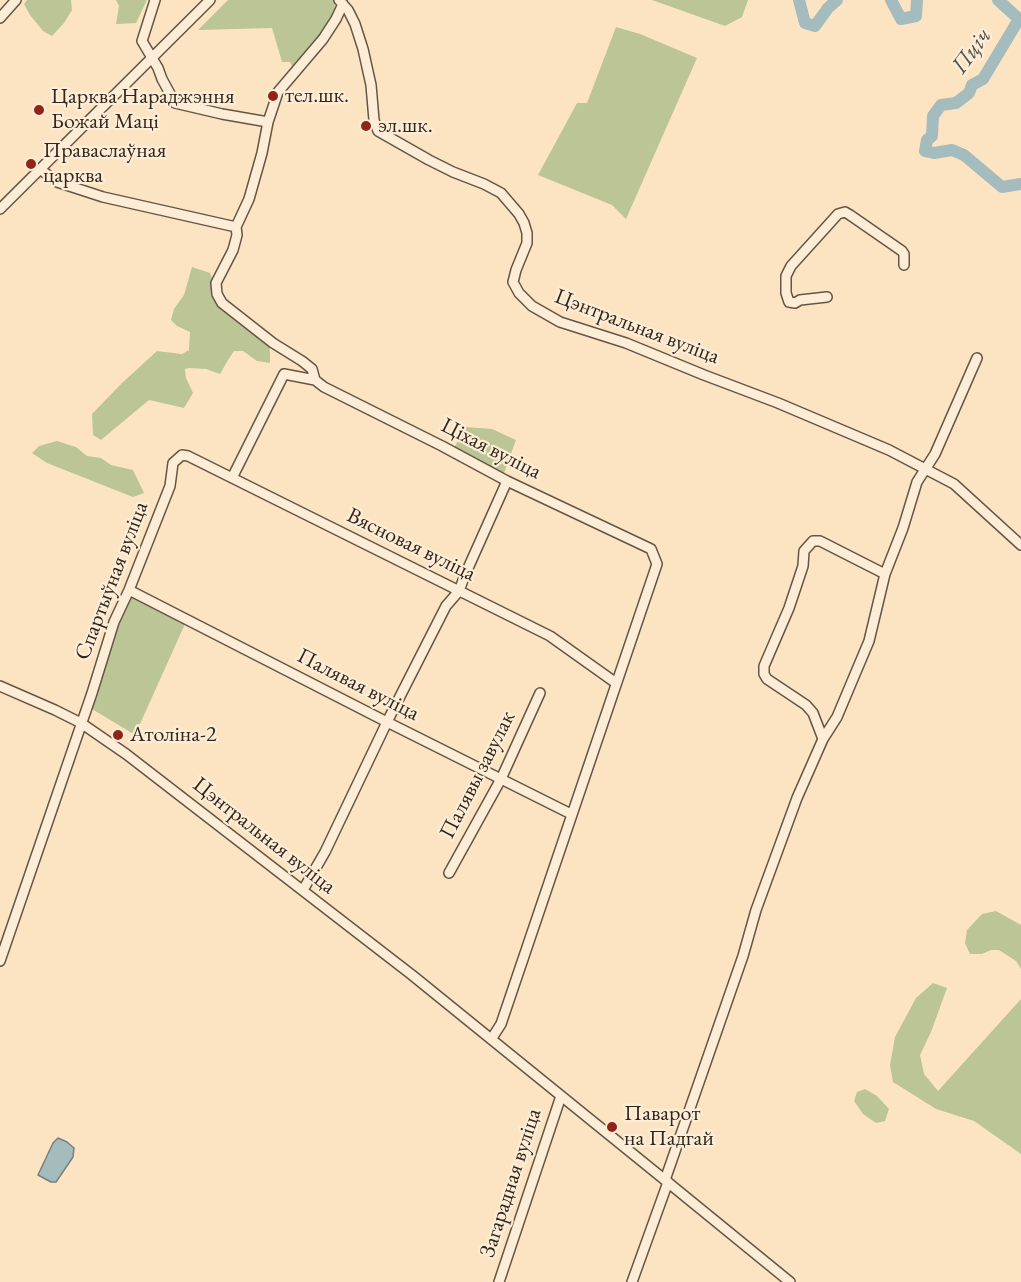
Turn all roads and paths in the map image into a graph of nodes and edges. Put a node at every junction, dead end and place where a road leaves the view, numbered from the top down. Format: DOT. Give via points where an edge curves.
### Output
graph roads {
  1 [pos="16,0"];
  2 [pos="155,0"];
  3 [pos="210,0"];
  4 [pos="343,5"];
  5 [pos="0,18"];
  6 [pos="152,57"];
  7 [pos="268,122"];
  8 [pos="40,169"];
  9 [pos="0,209"];
  10 [pos="236,226"];
  11 [pos="904,265"];
  12 [pos="827,297"];
  13 [pos="977,358"];
  14 [pos="315,380"];
  15 [pos="182,455"];
  16 [pos="924,470"];
  17 [pos="232,478"];
  18 [pos="507,481"];
  19 [pos="1021,545"];
  20 [pos="885,574"];
  21 [pos="129,590"];
  22 [pos="459,591"];
  23 [pos="616,683"];
  24 [pos="0,686"];
  25 [pos="540,693"];
  26 [pos="387,722"];
  27 [pos="81,723"];
  28 [pos="823,739"];
  29 [pos="501,779"];
  30 [pos="571,814"];
  31 [pos="449,873"];
  32 [pos="303,890"];
  33 [pos="0,961"];
  34 [pos="492,1038"];
  35 [pos="561,1096"];
  36 [pos="667,1181"];
  37 [pos="499,1282"];
  38 [pos="632,1282"];
  39 [pos="790,1282"];
  1 -- 5 [label="street"];
  2 -- 6 [label="street" via="142,41"];
  3 -- 6 [label="street"];
  4 -- 7 [label="street" via="323,39 278,92"];
  4 -- 16 [label="street, Цэнтральная вуліца" via="355,24 363,49 378,130 437,164 501,193 524,223 527,243 513,282 532,306 560,321 626,343 854,435"];
  6 -- 7 [label="street" via="175,103"];
  6 -- 8 [label="street"];
  7 -- 10 [label="street" via="249,199"];
  8 -- 9 [label="street"];
  8 -- 10 [label="street" via="57,182 103,197"];
  10 -- 14 [label="street" via="233,250 216,283 217,294 222,303 312,369"];
  11 -- 12 [label="street" via="902,251 845,212 838,214 790,266 786,276 789,302"];
  13 -- 16 [label="street" via="935,454"];
  14 -- 17 [label="street" via="284,374"];
  14 -- 18 [label="street, Ціхая вуліца"];
  15 -- 17 [label="street, Вясновая вуліца"];
  15 -- 21 [label="street, Спартыўная вуліца" via="174,464 170,486"];
  16 -- 19 [label="street, Цэнтральная вуліца" via="954,484"];
  16 -- 20 [label="street" via="916,482"];
  17 -- 22 [label="street, Вясновая вуліца"];
  18 -- 22 [label="street"];
  18 -- 23 [label="street, Ціхая вуліца" via="651,549 657,564"];
  20 -- 28 [label="street" via="869,641 837,717"];
  20 -- 28 [label="street" via="820,541 813,541 804,551 803,566 764,674 766,680 806,705"];
  21 -- 26 [label="street, Палявая вуліца"];
  21 -- 27 [label="street, Спартыўная вуліца" via="114,622"];
  22 -- 23 [label="street, Вясновая вуліца" via="550,636"];
  22 -- 26 [label="street" via="446,606"];
  23 -- 30 [label="street"];
  24 -- 27 [label="street, Цэнтральная вуліца"];
  25 -- 29 [label="street, Палявы завулак"];
  26 -- 29 [label="street, Палявая вуліца"];
  26 -- 32 [label="street"];
  27 -- 32 [label="street, Цэнтральная вуліца"];
  27 -- 33 [label="street, Спартыўная вуліца"];
  28 -- 36 [label="street" via="756,910"];
  29 -- 30 [label="street, Палявая вуліца"];
  29 -- 31 [label="street, Палявы завулак"];
  30 -- 34 [label="street" via="501,1024"];
  32 -- 34 [label="street, Цэнтральная вуліца"];
  34 -- 35 [label="street, Цэнтральная вуліца"];
  35 -- 36 [label="street, Цэнтральная вуліца"];
  35 -- 37 [label="street, Загарадная вуліца"];
  36 -- 38 [label="street"];
  36 -- 39 [label="street, Цэнтральная вуліца"];
}
